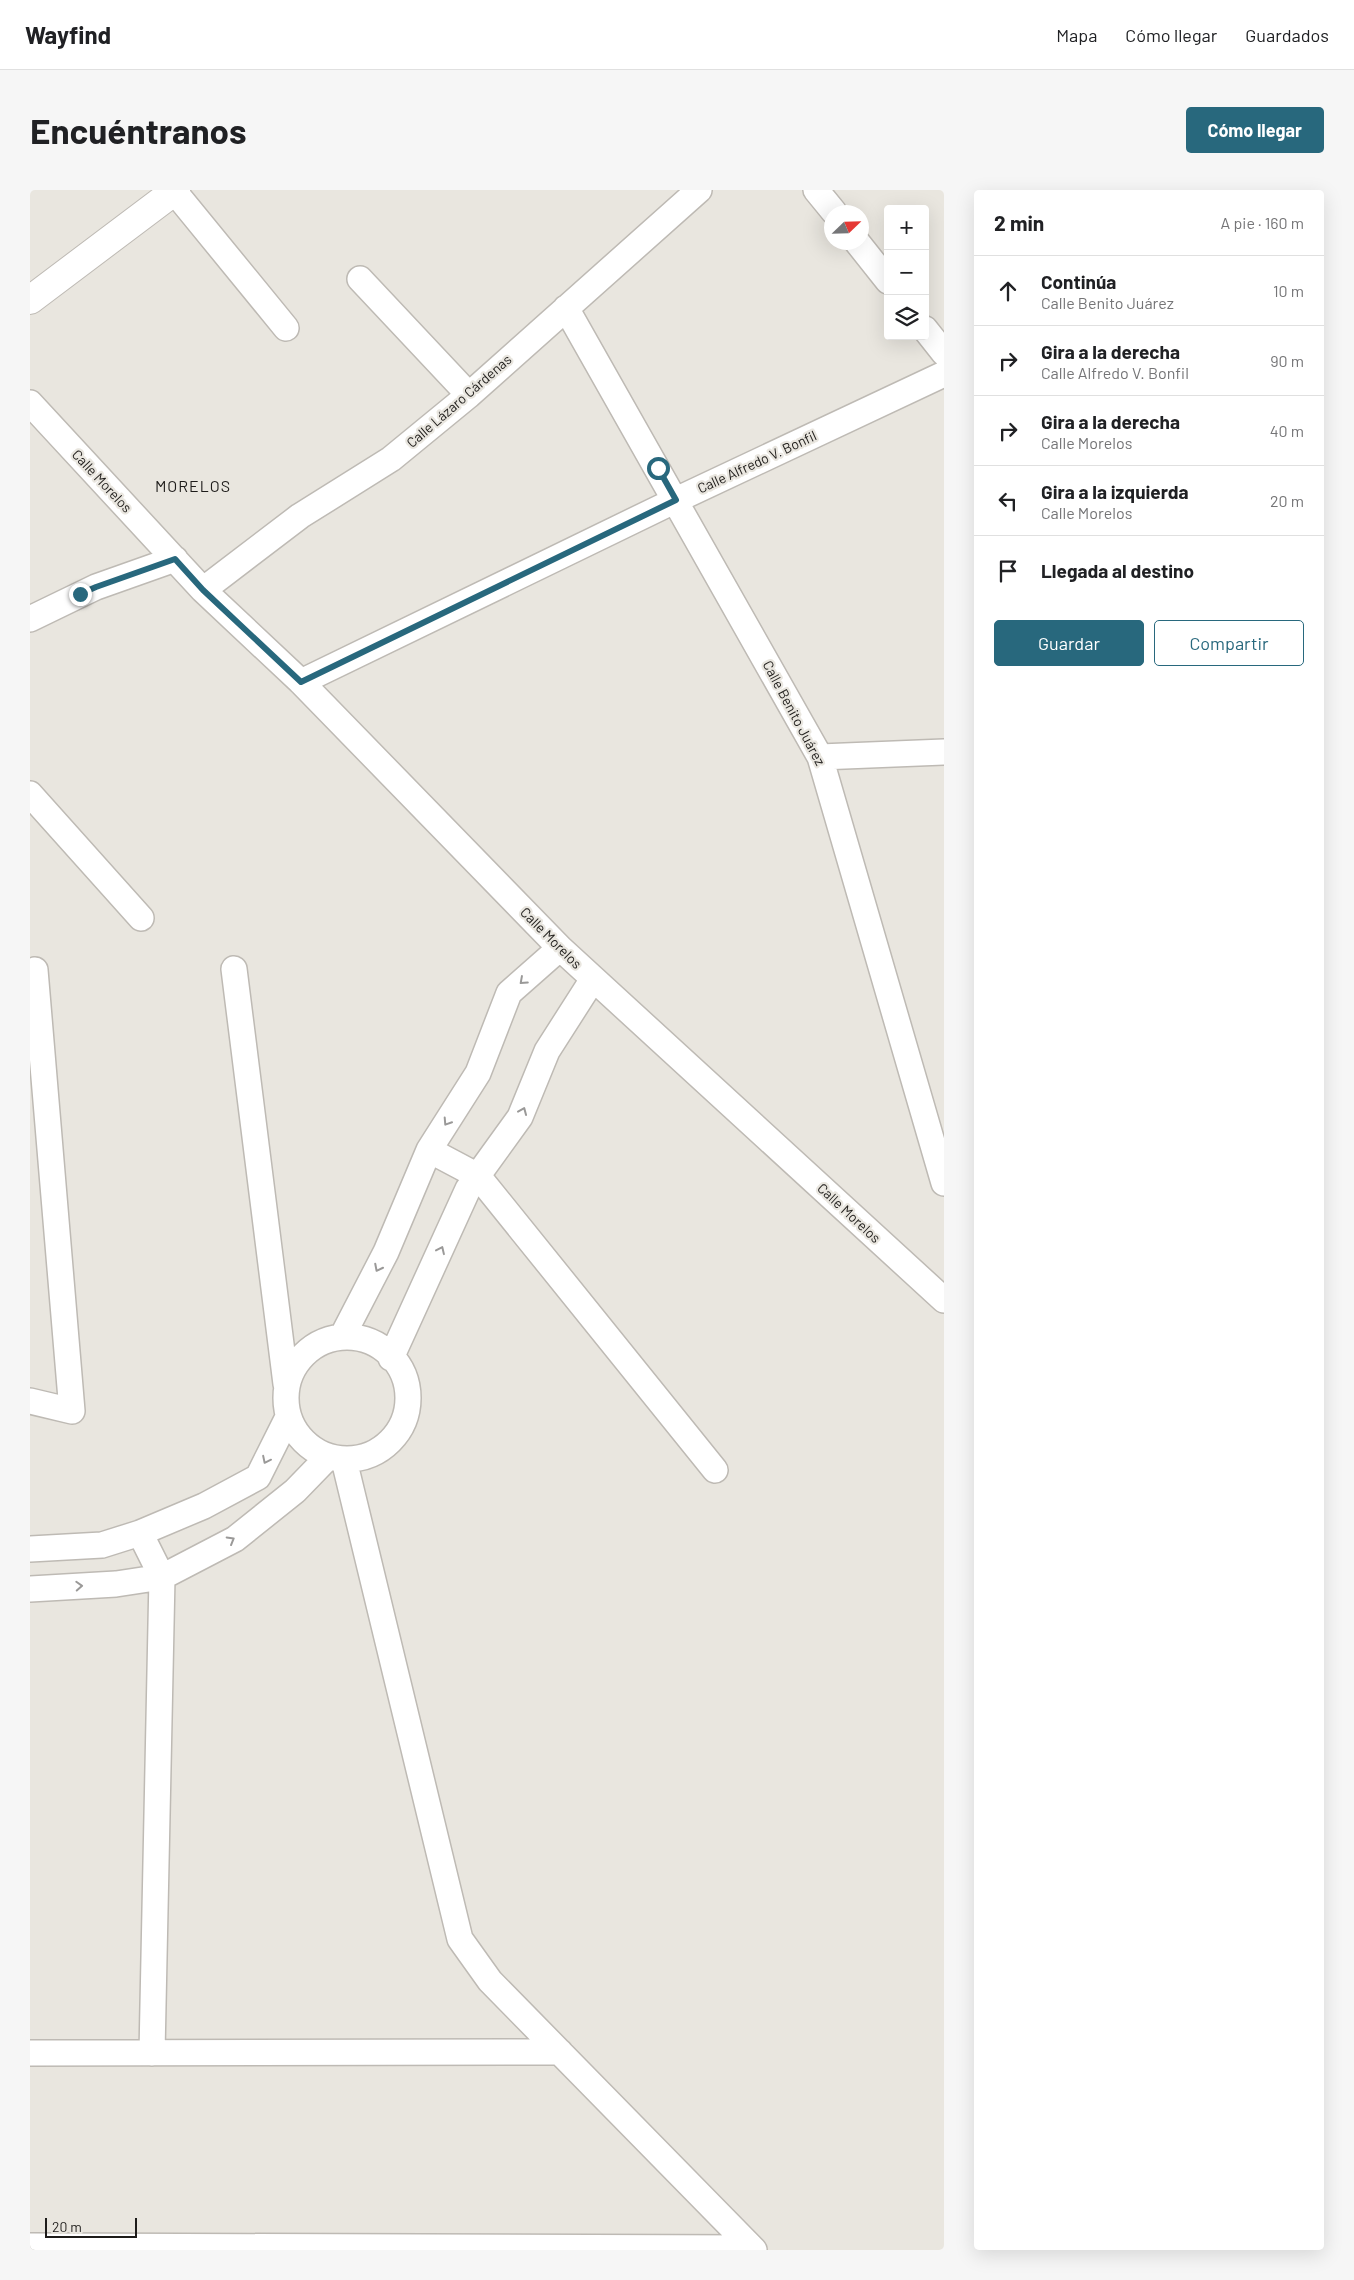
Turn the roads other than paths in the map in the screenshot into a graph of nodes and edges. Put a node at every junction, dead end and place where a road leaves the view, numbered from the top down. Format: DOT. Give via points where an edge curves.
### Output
graph roads {
  1 [pos="698,190"];
  2 [pos="816,190"];
  3 [pos="175,191"];
  4 [pos="828,205"];
  5 [pos="863,250"];
  6 [pos="884,276"];
  7 [pos="360,279"];
  8 [pos="30,300"];
  9 [pos="566,308"];
  10 [pos="286,328"];
  11 [pos="929,334"];
  12 [pos="944,353"];
  13 [pos="944,374"];
  14 [pos="469,395"];
  15 [pos="30,404"];
  16 [pos="676,500"];
  17 [pos="175,559"];
  18 [pos="203,590"];
  19 [pos="30,619"];
  20 [pos="301,682"];
  21 [pos="944,752"];
  22 [pos="820,757"];
  23 [pos="30,794"];
  24 [pos="141,918"];
  25 [pos="560,948"];
  26 [pos="35,970"];
  27 [pos="234,970"];
  28 [pos="593,979"];
  29 [pos="36,1062"];
  30 [pos="429,1150"];
  31 [pos="478,1176"];
  32 [pos="944,1183"];
  33 [pos="944,1300"];
  34 [pos="343,1335"];
  35 [pos="391,1358"];
  36 [pos="286,1384"];
  37 [pos="30,1401"];
  38 [pos="288,1416"];
  39 [pos="336,1459"];
  40 [pos="715,1470"];
  41 [pos="140,1533"];
  42 [pos="30,1549"];
  43 [pos="162,1577"];
  44 [pos="30,1590"];
  45 [pos="560,2052"];
  46 [pos="30,2053"];
  47 [pos="152,2053"];
  48 [pos="30,2246"];
  49 [pos="216,2248"];
  50 [pos="406,2248"];
  51 [pos="597,2248"];
  52 [pos="753,2249"];
  53 [pos="30,2250"];
  1 -- 9 [label="street, Calle Lázaro Cárdenas"];
  2 -- 4 [label="street"];
  3 -- 8 [label="street"];
  3 -- 10 [label="street"];
  5 -- 6 [label="street"];
  7 -- 14 [label="street"];
  9 -- 14 [label="street, Calle Lázaro Cárdenas"];
  9 -- 16 [label="street, Calle Benito Juárez"];
  11 -- 12 [label="street"];
  13 -- 16 [label="street, Calle Alfredo V. Bonfil"];
  14 -- 18 [label="street, Calle Lázaro Cárdenas" via="391,459 300,516"];
  15 -- 17 [label="street, Calle Morelos"];
  16 -- 20 [label="street, Calle Alfredo V. Bonfil"];
  16 -- 22 [label="street, Calle Benito Juárez"];
  17 -- 18 [label="street, Calle Morelos"];
  17 -- 19 [label="street" via="96,587"];
  18 -- 20 [label="street, Calle Morelos"];
  20 -- 25 [label="street, Calle Morelos"];
  21 -- 22 [label="street"];
  22 -- 32 [label="street, Calle Benito Juárez"];
  23 -- 24 [label="street"];
  25 -- 28 [label="street, Calle Morelos"];
  25 -- 30 [label="street, one-way" via="509,993 478,1073"];
  26 -- 29 [label="street"];
  27 -- 36 [label="street"];
  31 -- 28 [label="street, one-way" via="520,1117 547,1051"];
  28 -- 33 [label="street, Calle Morelos"];
  29 -- 37 [label="street" via="72,1411"];
  30 -- 31 [label="street"];
  30 -- 34 [label="street, one-way" via="386,1252"];
  35 -- 31 [label="street, one-way" via="468,1189"];
  31 -- 40 [label="street"];
  34 -- 35 [label="street" via="382,1346"];
  34 -- 36 [label="street" via="306,1350"];
  35 -- 39 [label="street" via="406,1377 406,1417 383,1449"];
  36 -- 38 [label="street"];
  38 -- 39 [label="street" via="305,1444"];
  38 -- 41 [label="street, one-way" via="258,1477 204,1506"];
  43 -- 39 [label="street, one-way" via="236,1539"];
  39 -- 45 [label="street" via="460,1939 490,1981"];
  41 -- 42 [label="street" via="102,1545"];
  41 -- 43 [label="street"];
  44 -- 43 [label="street, one-way"];
  43 -- 47 [label="street"];
  45 -- 47 [label="street"];
  45 -- 52 [label="street"];
  46 -- 47 [label="street"];
  48 -- 49 [label="street"];
  48 -- 53 [label="street"];
  49 -- 50 [label="street"];
  50 -- 51 [label="street"];
  51 -- 52 [label="street"];
}
